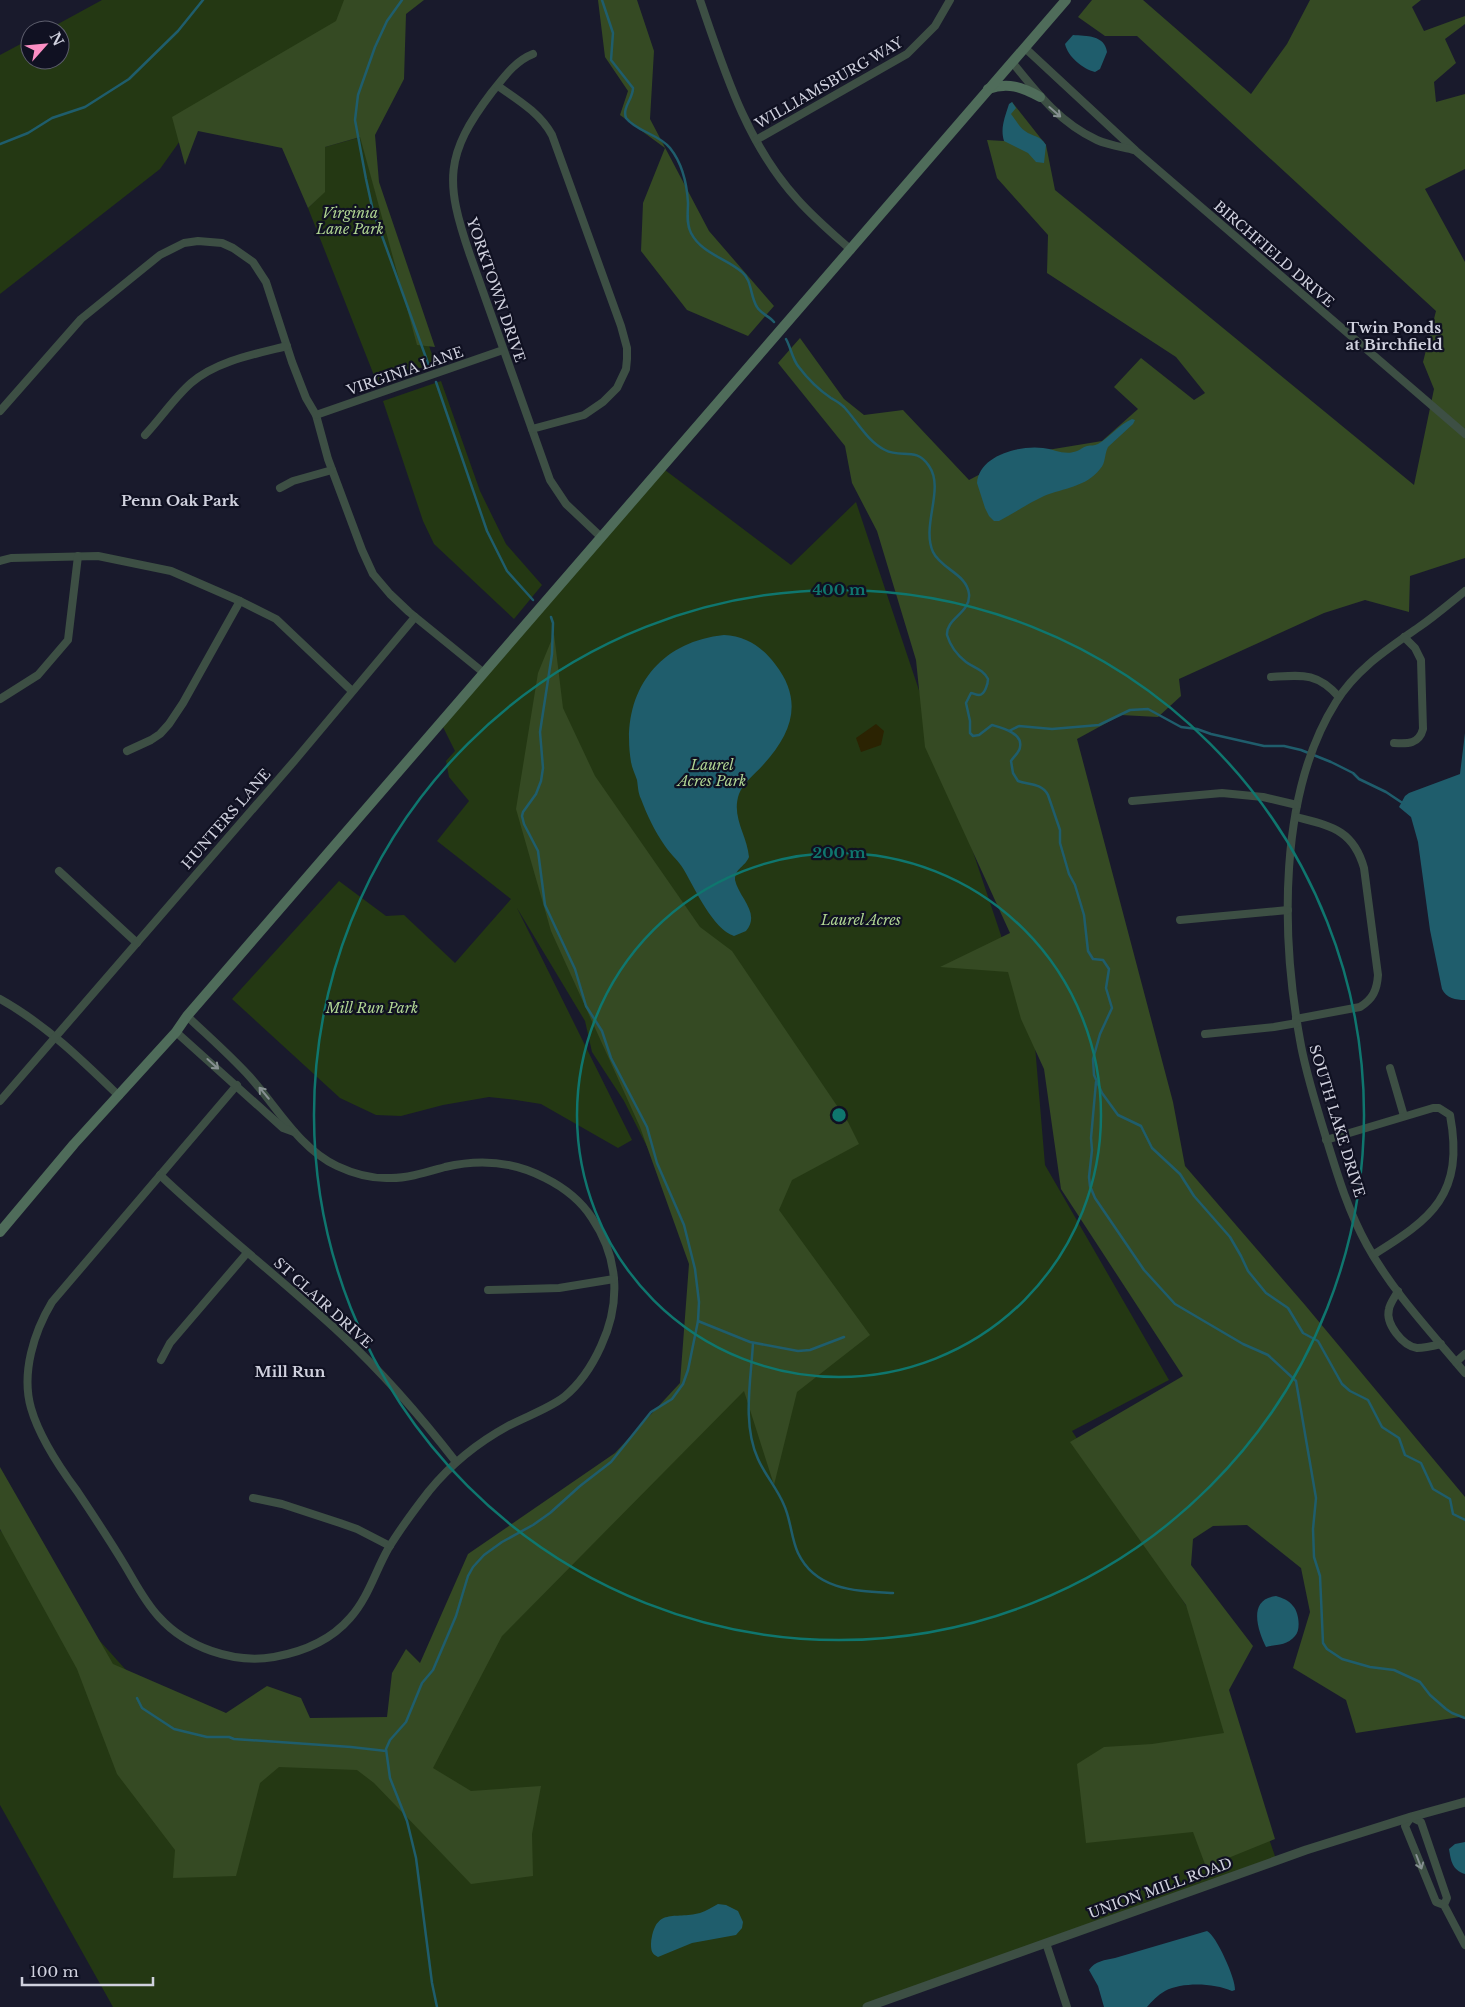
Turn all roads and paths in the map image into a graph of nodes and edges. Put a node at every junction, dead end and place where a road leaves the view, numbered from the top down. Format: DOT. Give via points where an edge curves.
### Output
graph roads {
  1 [pos="700,0"];
  2 [pos="950,0"];
  3 [pos="1066,0"];
  4 [pos="1025,48"];
  5 [pos="533,54"];
  6 [pos="1012,62"];
  7 [pos="498,86"];
  8 [pos="987,90"];
  9 [pos="1040,97"];
  10 [pos="756,140"];
  11 [pos="1136,151"];
  12 [pos="851,250"];
  13 [pos="287,346"];
  14 [pos="503,350"];
  15 [pos="0,411"];
  16 [pos="316,415"];
  17 [pos="532,430"];
  18 [pos="1465,434"];
  19 [pos="145,435"];
  20 [pos="332,470"];
  21 [pos="280,488"];
  22 [pos="602,537"];
  23 [pos="78,556"];
  24 [pos="0,561"];
  25 [pos="1465,591"];
  26 [pos="240,601"];
  27 [pos="415,617"];
  28 [pos="1404,637"];
  29 [pos="484,673"];
  30 [pos="1271,677"];
  31 [pos="352,691"];
  32 [pos="1339,697"];
  33 [pos="0,700"];
  34 [pos="1394,743"];
  35 [pos="127,751"];
  36 [pos="1132,801"];
  37 [pos="1297,805"];
  38 [pos="1296,816"];
  39 [pos="59,872"];
  40 [pos="1288,910"];
  41 [pos="1180,920"];
  42 [pos="137,943"];
  43 [pos="0,999"];
  44 [pos="187,1016"];
  45 [pos="1297,1021"];
  46 [pos="176,1032"];
  47 [pos="1205,1034"];
  48 [pos="54,1036"];
  49 [pos="1390,1068"];
  50 [pos="237,1085"];
  51 [pos="119,1096"];
  52 [pos="0,1101"];
  53 [pos="1404,1116"];
  54 [pos="294,1132"];
  55 [pos="1326,1140"];
  56 [pos="160,1175"];
  57 [pos="0,1232"];
  58 [pos="247,1253"];
  59 [pos="1373,1255"];
  60 [pos="614,1279"];
  61 [pos="488,1290"];
  62 [pos="1398,1291"];
  63 [pos="1441,1344"];
  64 [pos="1465,1354"];
  65 [pos="161,1360"];
  66 [pos="1456,1362"];
  67 [pos="1465,1373"];
  68 [pos="456,1462"];
  69 [pos="253,1498"];
  70 [pos="390,1546"];
  71 [pos="1465,1802"];
  72 [pos="1411,1817"];
  73 [pos="1444,1905"];
  74 [pos="1046,1943"];
  75 [pos="1465,1945"];
  76 [pos="867,2007"];
  77 [pos="1067,2007"];
  1 -- 10 [label="street" via="742,113"];
  2 -- 10 [label="street, WILLIAMSBURG WAY" via="935,26 907,54"];
  3 -- 4 [label="main road"];
  4 -- 6 [label="main road"];
  4 -- 11 [label="street, BIRCHFIELD DRIVE"];
  5 -- 7 [label="street, YORKTOWN DRIVE" via="520,60"];
  6 -- 8 [label="main road"];
  6 -- 9 [label="street, BIRCHFIELD DRIVE"];
  7 -- 14 [label="street, YORKTOWN DRIVE" via="464,136 455,158 452,181 461,229"];
  7 -- 17 [label="street" via="532,110 552,135 627,348 626,369 617,388 604,402 584,415"];
  8 -- 9 [label="main road" via="1010,85"];
  8 -- 12 [label="main road"];
  9 -- 11 [label="street, BIRCHFIELD DRIVE, one-way" via="1085,134 1098,141"];
  10 -- 12 [label="street" via="798,200"];
  11 -- 18 [label="street, BIRCHFIELD DRIVE"];
  12 -- 22 [label="main road"];
  13 -- 15 [label="street" via="266,282 253,262 222,243 184,243 160,255 87,314"];
  13 -- 16 [label="street" via="306,398"];
  13 -- 19 [label="street" via="243,358 198,378"];
  14 -- 16 [label="street, VIRGINIA LANE"];
  14 -- 17 [label="street, YORKTOWN DRIVE"];
  16 -- 20 [label="street"];
  17 -- 22 [label="street, YORKTOWN DRIVE" via="546,470 560,497"];
  20 -- 21 [label="street"];
  20 -- 27 [label="street" via="373,574"];
  22 -- 29 [label="main road"];
  23 -- 24 [label="street"];
  23 -- 26 [label="street" via="98,556 172,571"];
  23 -- 33 [label="street" via="68,640 38,675"];
  25 -- 28 [label="street, SOUTH LAKE DRIVE"];
  26 -- 31 [label="street" via="276,619"];
  26 -- 35 [label="street" via="169,724 151,740"];
  27 -- 29 [label="street"];
  27 -- 31 [label="street, HUNTERS LANE"];
  28 -- 32 [label="street, SOUTH LAKE DRIVE" via="1359,673"];
  28 -- 34 [label="street" via="1415,648 1420,660 1423,729 1417,741"];
  29 -- 44 [label="main road"];
  30 -- 32 [label="street" via="1316,678"];
  31 -- 42 [label="street, HUNTERS LANE"];
  32 -- 37 [label="street, SOUTH LAKE DRIVE" via="1314,742 1304,769"];
  36 -- 37 [label="street" via="1211,793 1263,797"];
  37 -- 38 [label="street, SOUTH LAKE DRIVE"];
  38 -- 40 [label="street, SOUTH LAKE DRIVE"];
  38 -- 45 [label="street" via="1335,828 1358,851 1364,868 1378,975 1376,992 1360,1007"];
  39 -- 42 [label="street"];
  40 -- 41 [label="street"];
  40 -- 45 [label="street, SOUTH LAKE DRIVE"];
  42 -- 48 [label="street, HUNTERS LANE"];
  43 -- 48 [label="street"];
  44 -- 46 [label="main road"];
  54 -- 44 [label="street, one-way" via="247,1074"];
  45 -- 47 [label="street" via="1274,1027"];
  45 -- 55 [label="street, SOUTH LAKE DRIVE"];
  46 -- 50 [label="street, one-way"];
  46 -- 51 [label="main road"];
  48 -- 51 [label="street"];
  48 -- 52 [label="street, HUNTERS LANE"];
  49 -- 53 [label="street"];
  50 -- 54 [label="street" via="284,1128"];
  50 -- 56 [label="street"];
  51 -- 57 [label="main road"];
  53 -- 55 [label="street"];
  53 -- 59 [label="street" via="1433,1108 1450,1115 1457,1139 1458,1176 1447,1201 1434,1216"];
  54 -- 60 [label="street" via="319,1156 366,1176 403,1177 483,1162 512,1165 539,1175 586,1209 601,1233"];
  55 -- 59 [label="street, SOUTH LAKE DRIVE" via="1350,1208"];
  56 -- 58 [label="street, ST CLAIR DRIVE"];
  56 -- 70 [label="street" via="60,1291 36,1337 28,1378 30,1405 64,1472 138,1590 158,1616 194,1643 224,1654 257,1658 283,1655 308,1647 338,1630 357,1610"];
  58 -- 65 [label="street" via="170,1343"];
  58 -- 68 [label="street, ST CLAIR DRIVE" via="376,1368"];
  59 -- 62 [label="street, SOUTH LAKE DRIVE"];
  60 -- 61 [label="street" via="569,1287"];
  60 -- 68 [label="street" via="614,1306 608,1330 592,1364 578,1384 557,1402 493,1435"];
  62 -- 63 [label="street, SOUTH LAKE DRIVE"];
  62 -- 63 [label="street" via="1388,1316 1401,1339 1415,1348"];
  63 -- 66 [label="street, SOUTH LAKE DRIVE"];
  64 -- 66 [label="street"];
  66 -- 67 [label="street, SOUTH LAKE DRIVE"];
  68 -- 70 [label="street" via="422,1500"];
  69 -- 70 [label="street" via="340,1523"];
  71 -- 72 [label="street, UNION MILL ROAD"];
  72 -- 73 [label="street" via="1421,1822 1447,1898"];
  72 -- 73 [label="street, one-way" via="1405,1826 1436,1902"];
  72 -- 74 [label="street, UNION MILL ROAD" via="1306,1850"];
  73 -- 75 [label="street"];
  74 -- 76 [label="street, UNION MILL ROAD"];
  74 -- 77 [label="street"];
}
